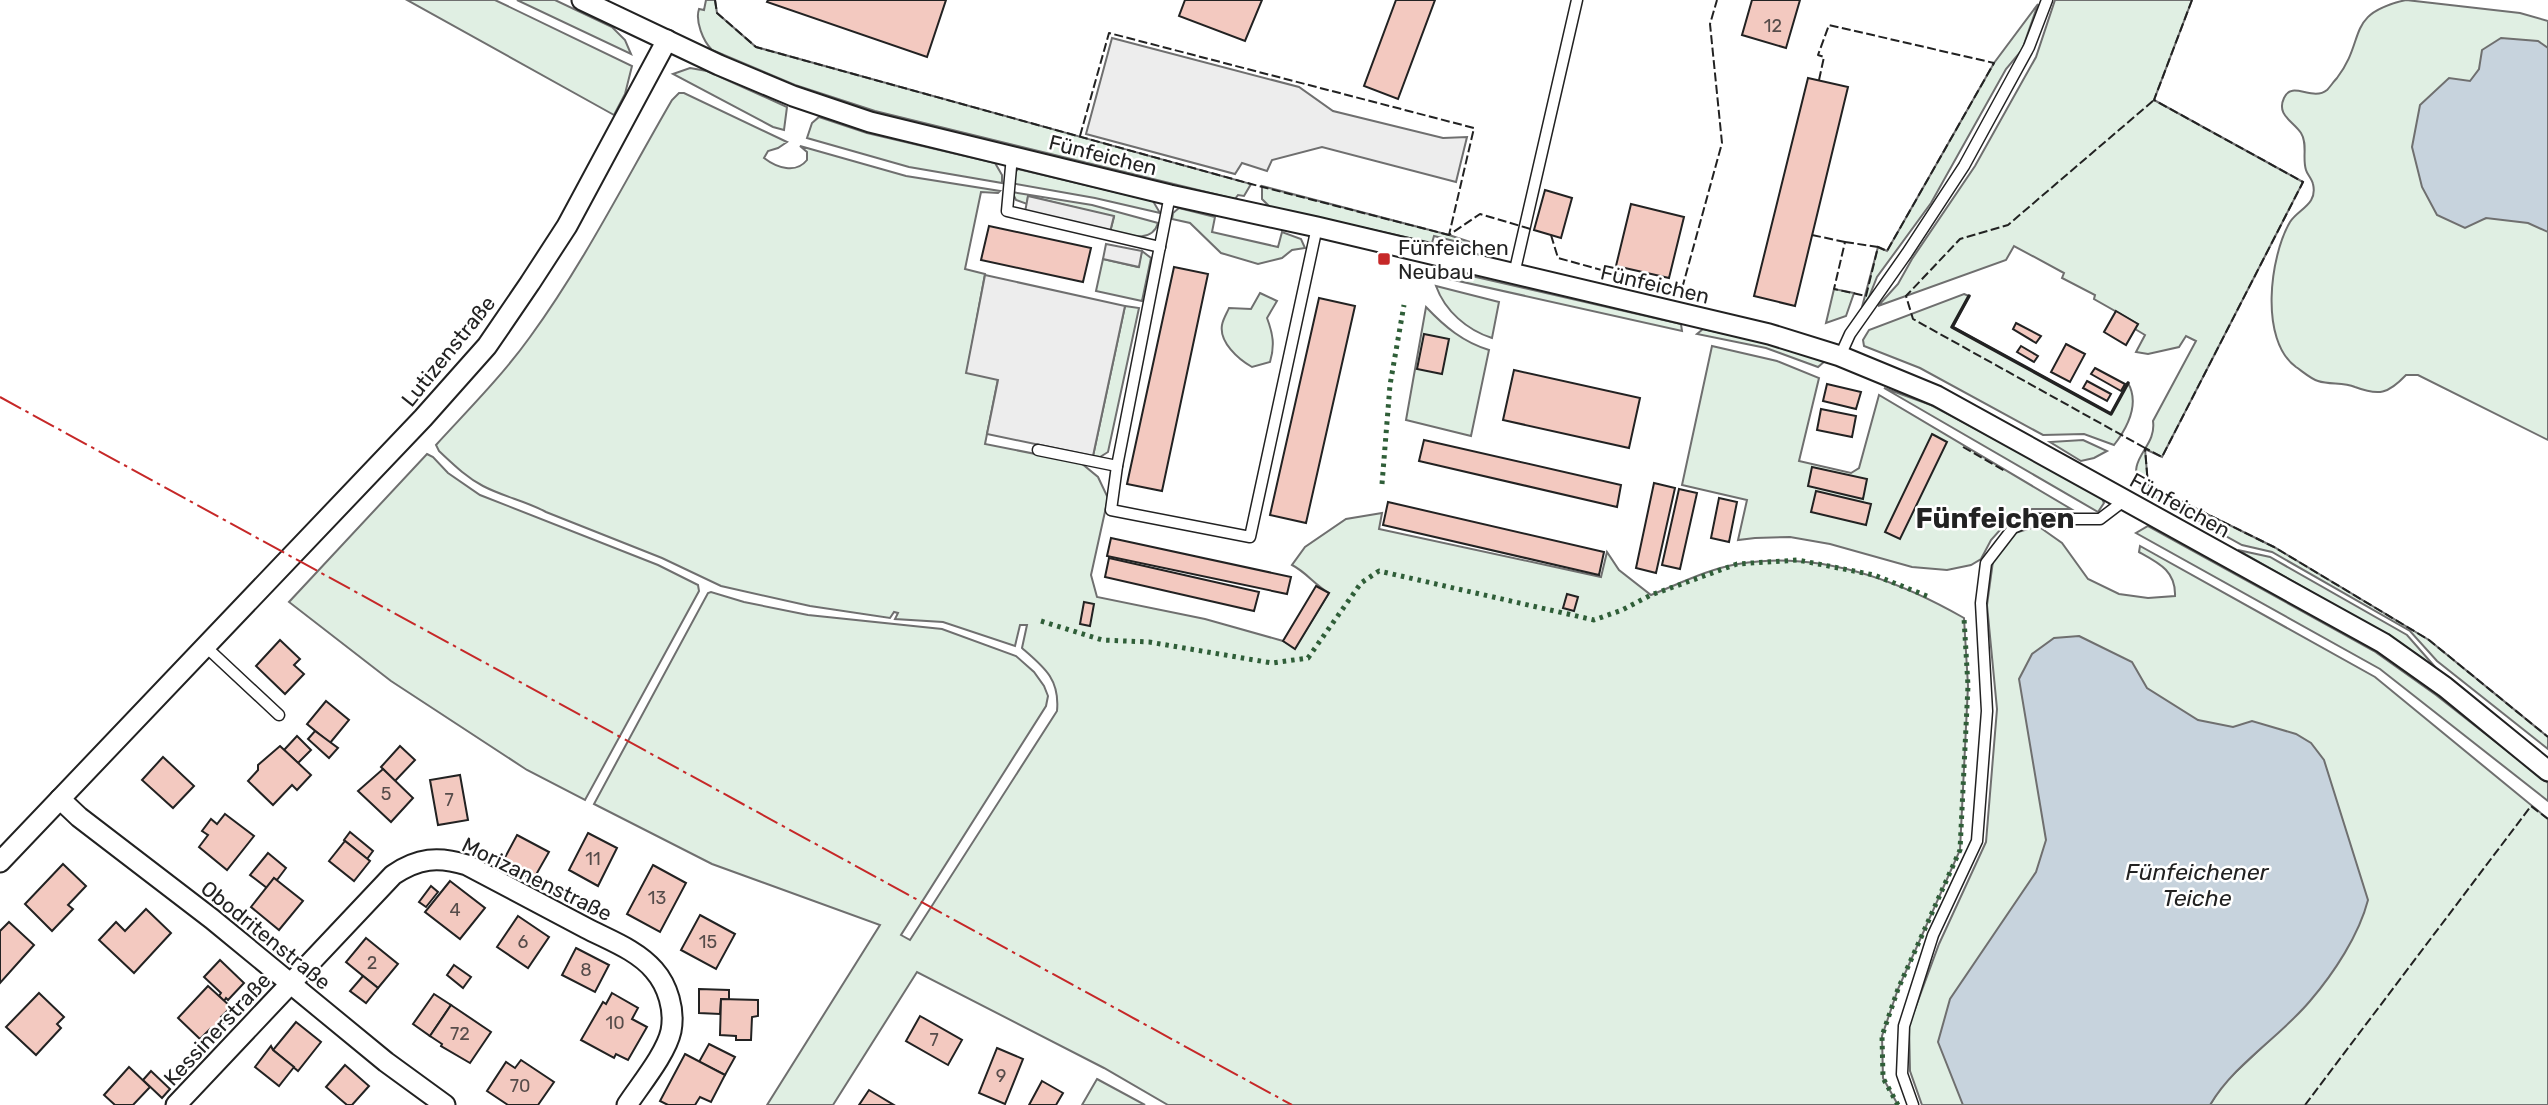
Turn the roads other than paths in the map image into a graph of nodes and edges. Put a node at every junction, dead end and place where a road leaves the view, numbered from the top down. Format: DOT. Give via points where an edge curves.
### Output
graph roads {
  1 [pos="582,0"];
  2 [pos="1577,0"];
  3 [pos="2047,0"];
  4 [pos="667,40"];
  5 [pos="1012,156"];
  6 [pos="1171,195"];
  7 [pos="1317,227"];
  8 [pos="1160,247"];
  9 [pos="1514,274"];
  10 [pos="1840,356"];
  11 [pos="1038,450"];
  12 [pos="1117,466"];
  13 [pos="2124,500"];
  14 [pos="205,646"];
  15 [pos="279,715"];
  16 [pos="2548,771"];
  17 [pos="60,799"];
  18 [pos="0,862"];
  19 [pos="291,984"];
  20 [pos="176,1105"];
  21 [pos="445,1105"];
  22 [pos="627,1105"];
  23 [pos="1913,1105"];
  1 -- 4 [label="street, Fünfeichen"];
  2 -- 9 [label="lane"];
  3 -- 10 [label="lane" via="2029,47 1964,166 1850,334"];
  4 -- 5 [label="street, Fünfeichen" via="793,96 870,122"];
  4 -- 14 [label="street, Lutizenstraße" via="567,226 487,346"];
  5 -- 6 [label="street, Fünfeichen"];
  5 -- 8 [label="lane" via="1007,211"];
  6 -- 7 [label="street, Fünfeichen"];
  6 -- 8 [label="lane"];
  7 -- 9 [label="street, Fünfeichen"];
  7 -- 12 [label="lane" via="1250,537 1111,510"];
  8 -- 12 [label="lane"];
  9 -- 10 [label="street, Fünfeichen" via="1769,334"];
  10 -- 13 [label="street, Fünfeichen" via="1937,397"];
  11 -- 12 [label="lane"];
  13 -- 16 [label="street, Fünfeichen" via="2383,643"];
  13 -- 23 [label="lane" via="2100,519 2034,519 2013,528 1986,563 1981,603 1987,711 1977,841 1933,935 1904,1026 1902,1074"];
  14 -- 15 [label="lane"];
  14 -- 17 [label="street, Lutizenstraße"];
  17 -- 18 [label="street, Lutizenstraße"];
  17 -- 19 [label="street, Obodritenstraße"];
  19 -- 20 [label="street, Kessinerstraße"];
  19 -- 21 [label="street, Obodritenstraße"];
  19 -- 22 [label="street, Morizanenstraße" via="400,870 437,858 467,865 631,951 656,972 670,1001 671,1032"];
}
